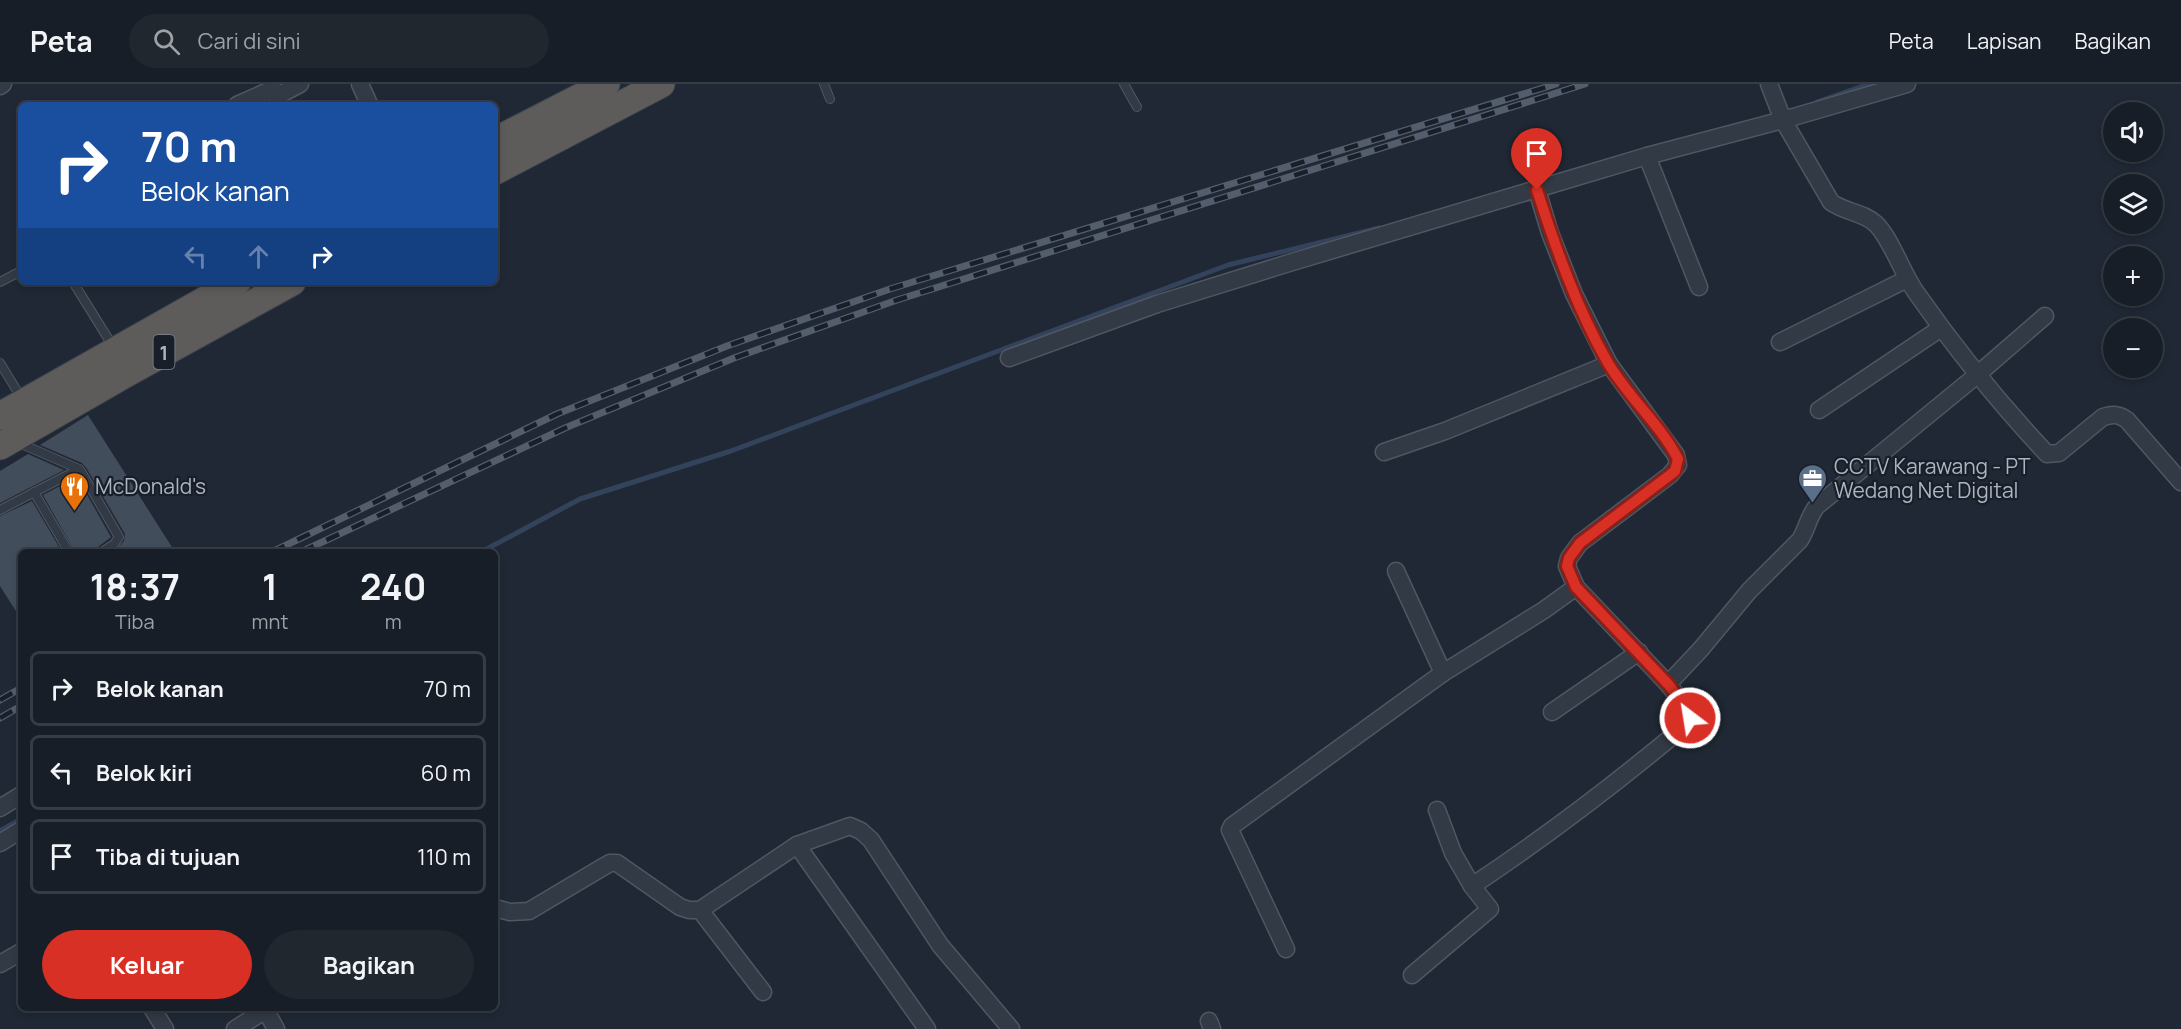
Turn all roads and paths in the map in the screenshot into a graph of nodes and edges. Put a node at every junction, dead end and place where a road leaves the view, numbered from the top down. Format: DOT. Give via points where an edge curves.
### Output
graph roads {
  1 [pos="300,84"];
  2 [pos="360,84"];
  3 [pos="606,84"];
  4 [pos="661,84"];
  5 [pos="825,84"];
  6 [pos="1124,84"];
  7 [pos="1769,84"];
  8 [pos="1907,84"];
  9 [pos="275,93"];
  10 [pos="830,99"];
  11 [pos="246,102"];
  12 [pos="368,102"];
  13 [pos="1137,107"];
  14 [pos="1781,116"];
  15 [pos="498,139"];
  16 [pos="1647,156"];
  17 [pos="498,169"];
  18 [pos="1537,190"];
  19 [pos="18,273"];
  20 [pos="1907,279"];
  21 [pos="0,282"];
  22 [pos="76,285"];
  23 [pos="233,285"];
  24 [pos="286,285"];
  25 [pos="1699,287"];
  26 [pos="2045,316"];
  27 [pos="1941,328"];
  28 [pos="1780,342"];
  29 [pos="1009,358"];
  30 [pos="0,363"];
  31 [pos="121,363"];
  32 [pos="1609,364"];
  33 [pos="1977,375"];
  34 [pos="1819,410"];
  35 [pos="11,420"];
  36 [pos="1384,452"];
  37 [pos="79,469"];
  38 [pos="2181,482"];
  39 [pos="34,492"];
  40 [pos="0,510"];
  41 [pos="67,549"];
  42 [pos="106,549"];
  43 [pos="1396,571"];
  44 [pos="1576,587"];
  45 [pos="1639,652"];
  46 [pos="1443,673"];
  47 [pos="1668,684"];
  48 [pos="1552,712"];
  49 [pos="18,797"];
  50 [pos="0,808"];
  51 [pos="1437,810"];
  52 [pos="18,832"];
  53 [pos="0,843"];
  54 [pos="797,845"];
  55 [pos="1472,886"];
  56 [pos="498,910"];
  57 [pos="699,910"];
  58 [pos="1286,949"];
  59 [pos="18,954"];
  60 [pos="0,964"];
  61 [pos="1412,975"];
  62 [pos="763,992"];
  63 [pos="154,1011"];
  64 [pos="265,1011"];
  65 [pos="267,1011"];
  66 [pos="165,1029"];
  67 [pos="236,1029"];
  68 [pos="276,1029"];
  69 [pos="927,1029"];
  70 [pos="1011,1029"];
  1 -- 9 [label="street"];
  2 -- 12 [label="street"];
  3 -- 15 [label="highway"];
  4 -- 17 [label="highway"];
  5 -- 10 [label="lane"];
  6 -- 13 [label="lane"];
  7 -- 14 [label="street"];
  8 -- 14 [label="street"];
  9 -- 11 [label="street"];
  14 -- 16 [label="street"];
  14 -- 20 [label="street" via="1831,202 1875,224"];
  16 -- 18 [label="street"];
  16 -- 25 [label="street"];
  18 -- 29 [label="street" via="1157,304"];
  18 -- 32 [label="street" via="1574,294"];
  19 -- 21 [label="lane"];
  20 -- 27 [label="street"];
  20 -- 28 [label="street"];
  22 -- 31 [label="lane"];
  23 -- 31 [label="highway, 1"];
  24 -- 31 [label="highway, 1"];
  26 -- 33 [label="street"];
  27 -- 33 [label="street"];
  27 -- 34 [label="street"];
  30 -- 35 [label="lane"];
  31 -- 35 [label="highway, 1"];
  32 -- 36 [label="street"];
  32 -- 44 [label="street" via="1676,454 1678,465 1573,551 1567,566"];
  33 -- 38 [label="street" via="2047,454 2059,453 2112,414 2127,420"];
  33 -- 47 [label="street" via="1812,511 1800,540 1749,591"];
  35 -- 37 [label="lane"];
  37 -- 39 [label="lane"];
  37 -- 42 [label="lane" via="119,537"];
  39 -- 40 [label="lane"];
  39 -- 41 [label="lane"];
  43 -- 46 [label="street"];
  44 -- 45 [label="street"];
  44 -- 46 [label="street"];
  45 -- 47 [label="street"];
  45 -- 48 [label="street"];
  46 -- 58 [label="street" via="1232,825 1230,830"];
  47 -- 55 [label="street" via="1690,712 1687,724 1622,779"];
  49 -- 50 [label="street"];
  51 -- 55 [label="street" via="1453,853"];
  52 -- 53 [label="street"];
  54 -- 57 [label="street"];
  54 -- 69 [label="street"];
  54 -- 70 [label="street" via="850,826 866,835 940,945"];
  55 -- 61 [label="street" via="1488,905 1488,912"];
  56 -- 57 [label="street" via="529,911 616,863 680,907"];
  57 -- 62 [label="street"];
  59 -- 60 [label="street"];
  63 -- 66 [label="street"];
  64 -- 67 [label="street"];
  65 -- 68 [label="street"];
}
